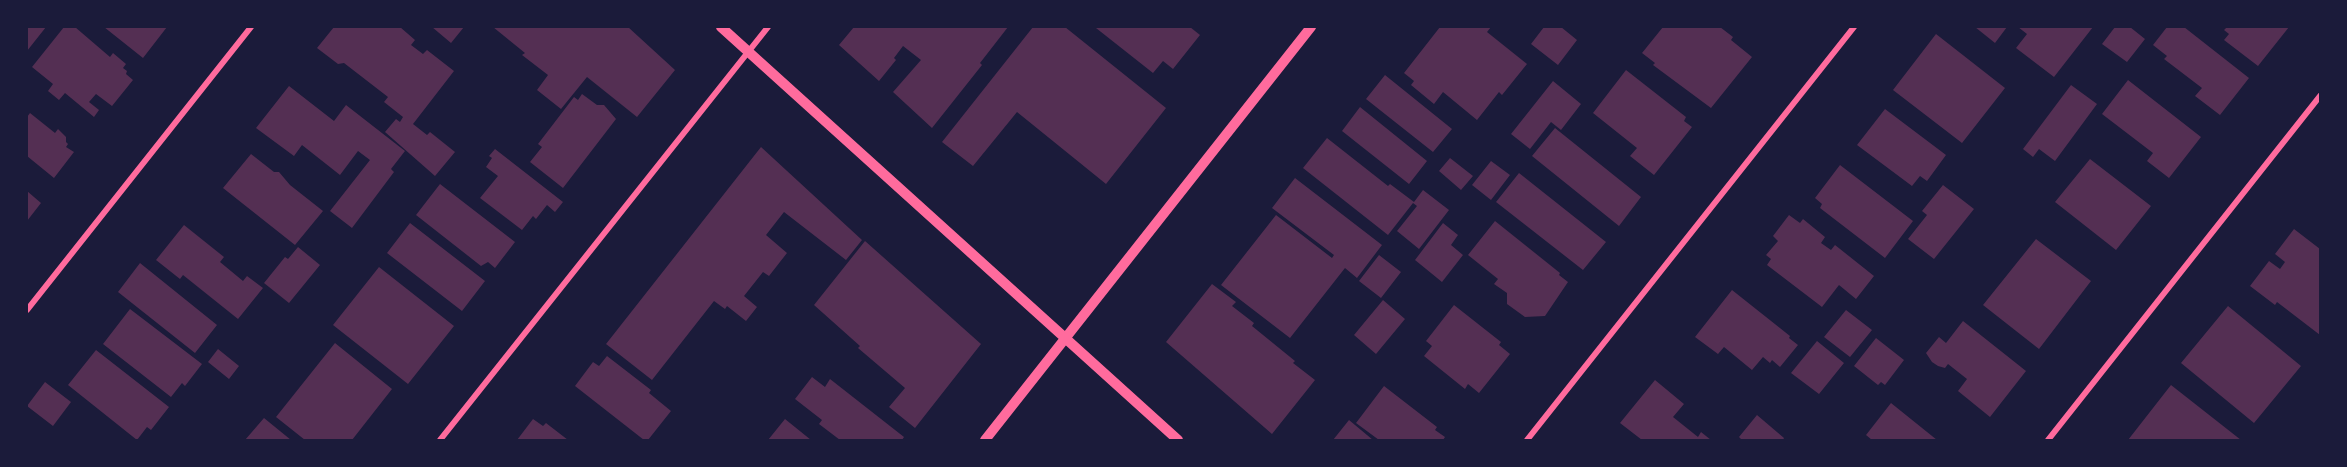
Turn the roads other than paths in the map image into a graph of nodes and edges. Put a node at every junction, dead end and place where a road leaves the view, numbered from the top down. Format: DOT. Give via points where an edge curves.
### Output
graph roads {
  1 [pos="251,27"];
  2 [pos="721,27"];
  3 [pos="768,27"];
  4 [pos="1311,27"];
  5 [pos="1854,27"];
  6 [pos="748,52"];
  7 [pos="2320,96"];
  8 [pos="27,310"];
  9 [pos="1066,339"];
  10 [pos="440,440"];
  11 [pos="985,440"];
  12 [pos="1178,440"];
  13 [pos="1527,440"];
  14 [pos="2048,440"];
  1 -- 8 [label="street"];
  2 -- 6 [label="street"];
  3 -- 6 [label="street"];
  4 -- 9 [label="street"];
  5 -- 13 [label="street"];
  6 -- 9 [label="street"];
  6 -- 10 [label="street"];
  7 -- 14 [label="street"];
  9 -- 11 [label="street"];
  9 -- 12 [label="street"];
}
